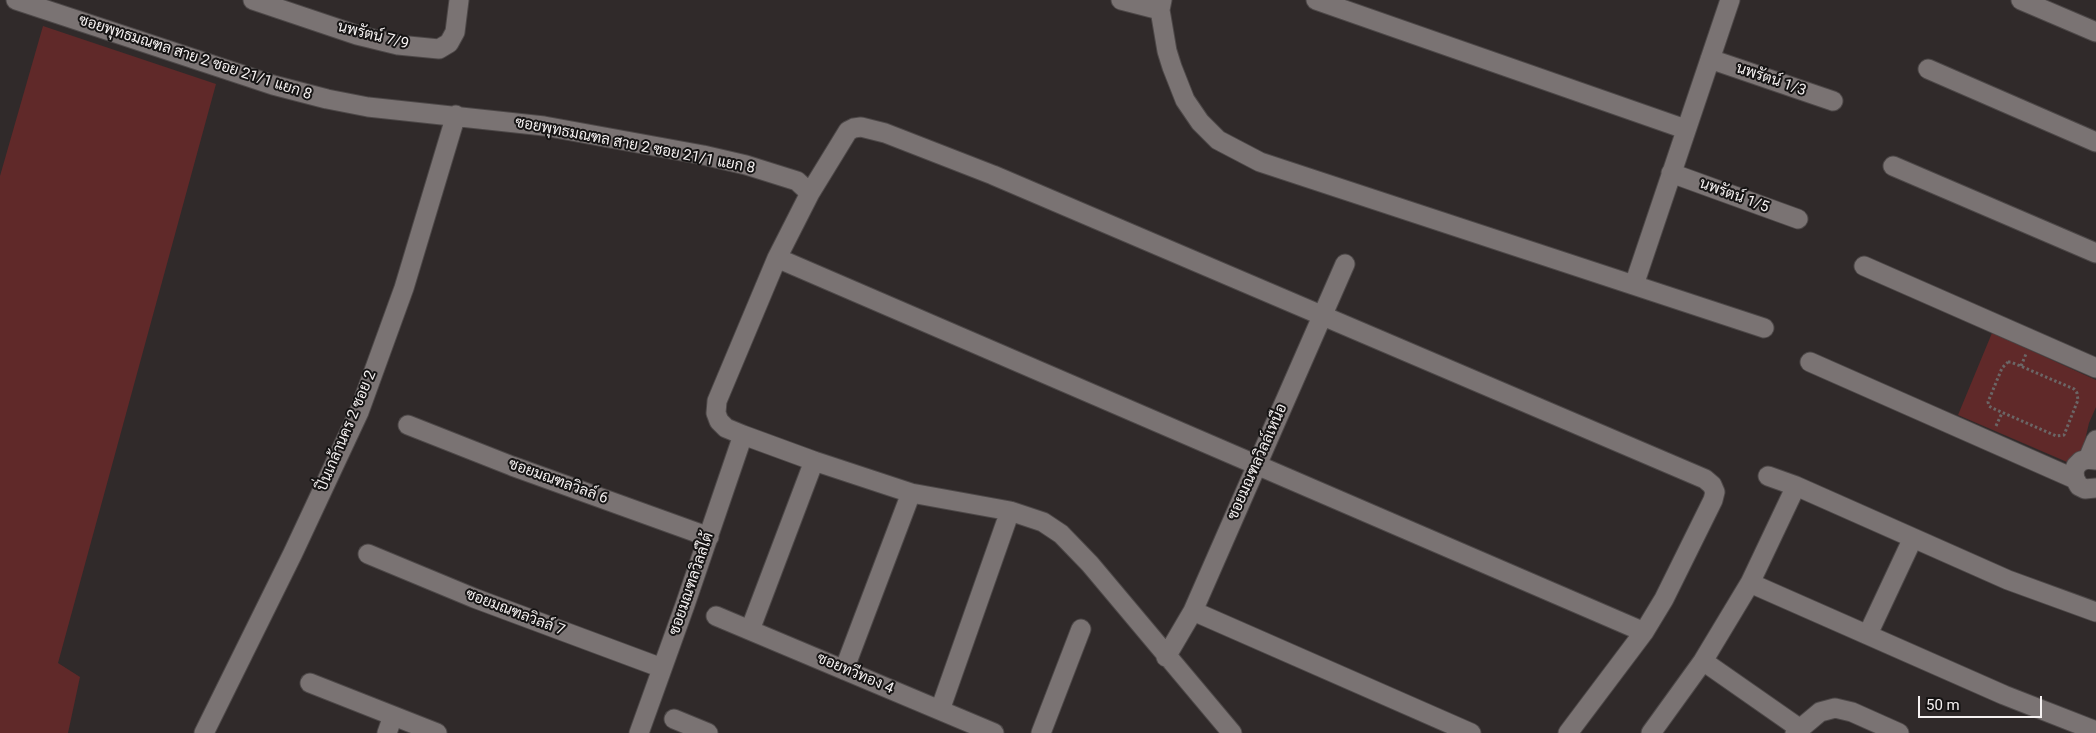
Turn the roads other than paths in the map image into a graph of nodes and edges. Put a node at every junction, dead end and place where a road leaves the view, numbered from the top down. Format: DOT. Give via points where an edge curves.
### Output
graph roads {
  1 [pos="16,0"];
  2 [pos="253,0"];
  3 [pos="459,0"];
  4 [pos="1122,0"];
  5 [pos="1316,0"];
  6 [pos="1730,0"];
  7 [pos="2021,0"];
  8 [pos="1161,5"];
  9 [pos="2096,32"];
  10 [pos="1710,59"];
  11 [pos="1928,70"];
  12 [pos="1833,102"];
  13 [pos="456,115"];
  14 [pos="1686,129"];
  15 [pos="2096,142"];
  16 [pos="1892,166"];
  17 [pos="1671,173"];
  18 [pos="810,193"];
  19 [pos="1798,218"];
  20 [pos="2096,253"];
  21 [pos="777,258"];
  22 [pos="1346,264"];
  23 [pos="1864,266"];
  24 [pos="1634,285"];
  25 [pos="1322,317"];
  26 [pos="1764,328"];
  27 [pos="1810,362"];
  28 [pos="2096,368"];
  29 [pos="408,424"];
  30 [pos="743,435"];
  31 [pos="2096,440"];
  32 [pos="2092,460"];
  33 [pos="814,461"];
  34 [pos="1256,466"];
  35 [pos="1768,476"];
  36 [pos="2075,479"];
  37 [pos="1796,486"];
  38 [pos="2096,488"];
  39 [pos="911,493"];
  40 [pos="1010,511"];
  41 [pos="709,537"];
  42 [pos="1913,538"];
  43 [pos="368,554"];
  44 [pos="1750,584"];
  45 [pos="1193,611"];
  46 [pos="2096,612"];
  47 [pos="716,616"];
  48 [pos="1081,629"];
  49 [pos="750,630"];
  50 [pos="1644,632"];
  51 [pos="1868,634"];
  52 [pos="1166,657"];
  53 [pos="1703,661"];
  54 [pos="662,668"];
  55 [pos="844,670"];
  56 [pos="310,682"];
  57 [pos="940,710"];
  58 [pos="674,719"];
  59 [pos="390,724"];
  60 [pos="1797,730"];
  61 [pos="2096,731"];
  62 [pos="204,733"];
  63 [pos="437,733"];
  64 [pos="639,733"];
  65 [pos="708,733"];
  66 [pos="994,733"];
  67 [pos="1041,733"];
  68 [pos="1232,733"];
  69 [pos="1470,733"];
  70 [pos="1568,733"];
  71 [pos="1650,733"];
  72 [pos="1899,733"];
  1 -- 13 [label="street, ซอยพุทธมณฑล สาย 2 ซอย 21/1 แยก 8" via="291,90 368,107"];
  2 -- 3 [label="street, นพรัตน์ 7/9" via="398,45 439,49 449,44 455,32"];
  4 -- 8 [label="street"];
  5 -- 14 [label="street"];
  6 -- 10 [label="street"];
  7 -- 9 [label="street"];
  8 -- 24 [label="street" via="1167,51 1185,100 1218,140 1260,162"];
  10 -- 12 [label="street, นพรัตน์ 1/3"];
  10 -- 14 [label="street"];
  11 -- 15 [label="street"];
  13 -- 18 [label="street, ซอยพุทธมณฑล สาย 2 ซอย 21/1 แยก 8" via="553,127 746,165 797,180"];
  13 -- 62 [label="street, ปิ่นเกล้านคร 2 ซอย 2" via="404,288 359,412"];
  14 -- 17 [label="street"];
  16 -- 20 [label="street"];
  17 -- 19 [label="street, นพรัตน์ 1/5"];
  17 -- 24 [label="street"];
  18 -- 21 [label="street"];
  18 -- 25 [label="street" via="848,131 861,127 871,129 993,175"];
  21 -- 30 [label="street" via="717,401 719,421 726,428"];
  21 -- 34 [label="street"];
  22 -- 25 [label="street, ซอยมณฑลวิลล์เหนือ"];
  23 -- 28 [label="street"];
  24 -- 26 [label="street"];
  25 -- 34 [label="street, ซอยมณฑลวิลล์เหนือ"];
  25 -- 50 [label="street" via="1712,485 1713,500 1705,518"];
  27 -- 36 [label="street"];
  29 -- 41 [label="street, ซอยมณฑลวิลล์ 6" via="512,466"];
  30 -- 33 [label="street"];
  30 -- 41 [label="street, ซอยมณฑลวิลล์ใต้"];
  31 -- 32 [label="street"];
  32 -- 36 [label="street" via="2081,461 2076,466"];
  33 -- 39 [label="street"];
  33 -- 49 [label="street"];
  34 -- 45 [label="street, ซอยมณฑลวิลล์เหนือ"];
  34 -- 50 [label="street"];
  35 -- 37 [label="street"];
  36 -- 38 [label="street" via="2085,489"];
  37 -- 42 [label="street"];
  37 -- 44 [label="street"];
  39 -- 40 [label="street"];
  39 -- 55 [label="street"];
  40 -- 52 [label="street" via="1043,522 1061,534 1090,564"];
  40 -- 57 [label="street"];
  41 -- 54 [label="street, ซอยมณฑลวิลล์ใต้"];
  42 -- 46 [label="street" via="2008,580"];
  42 -- 51 [label="street"];
  43 -- 54 [label="street, ซอยมณฑลวิลล์ 7" via="474,598"];
  44 -- 51 [label="street"];
  44 -- 53 [label="street"];
  45 -- 52 [label="street, ซอยมณฑลวิลล์เหนือ"];
  45 -- 69 [label="street"];
  47 -- 49 [label="street, ซอยทวีทอง 4"];
  48 -- 67 [label="street"];
  49 -- 55 [label="street, ซอยทวีทอง 4"];
  50 -- 70 [label="street"];
  51 -- 61 [label="street" via="2004,695"];
  52 -- 68 [label="street"];
  53 -- 60 [label="street"];
  53 -- 71 [label="street"];
  54 -- 64 [label="street, ซอยมณฑลวิลล์ใต้"];
  55 -- 57 [label="street, ซอยทวีทอง 4"];
  56 -- 59 [label="street"];
  57 -- 66 [label="street, ซอยทวีทอง 4"];
  58 -- 65 [label="street"];
  59 -- 63 [label="street"];
  60 -- 72 [label="street" via="1820,712 1835,708"];
}
